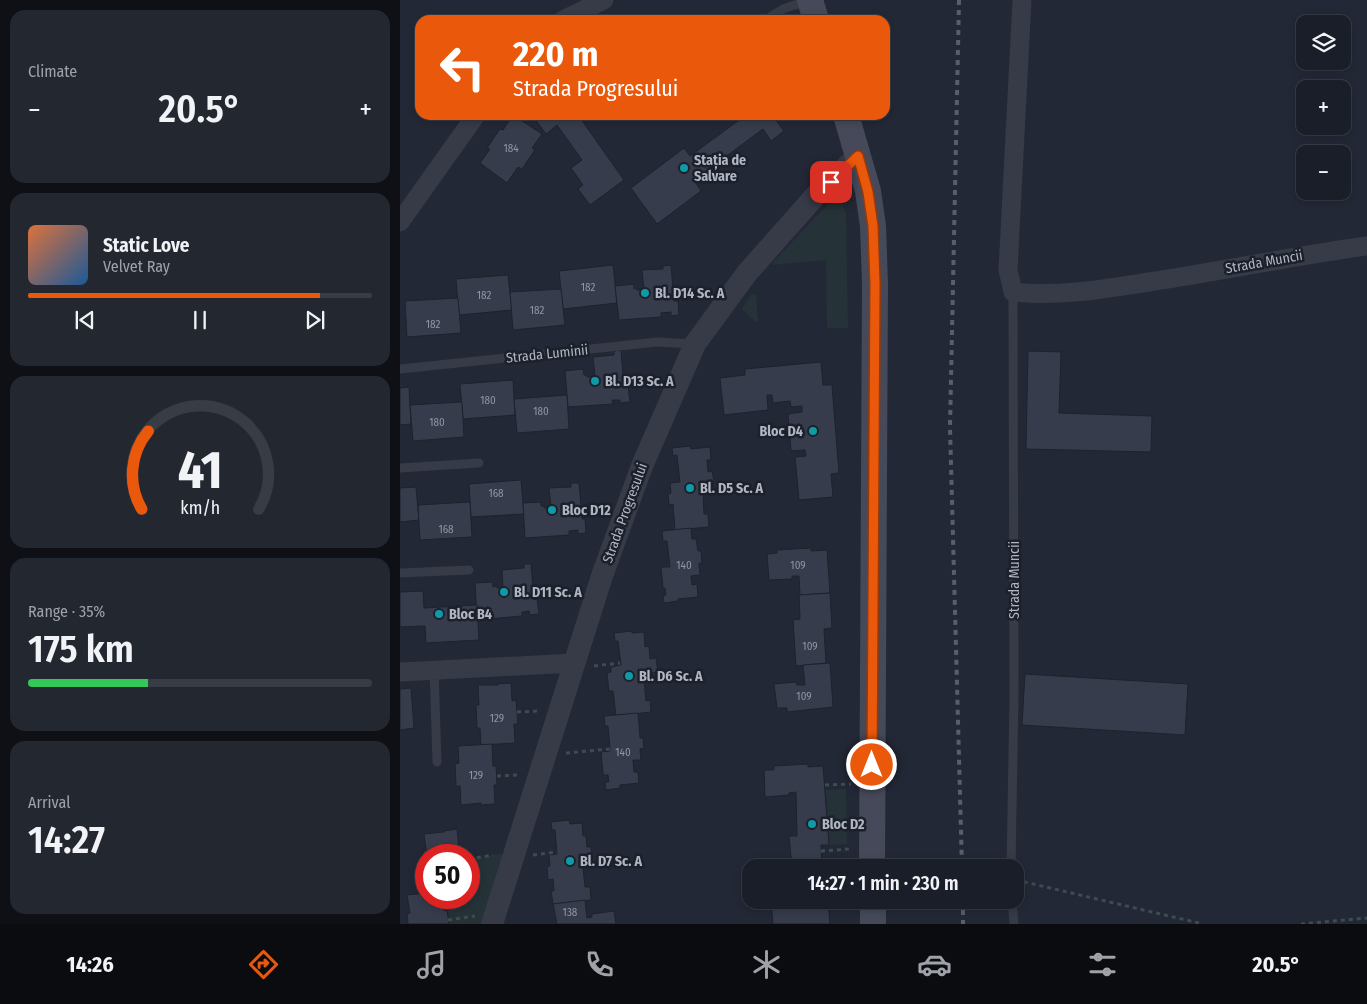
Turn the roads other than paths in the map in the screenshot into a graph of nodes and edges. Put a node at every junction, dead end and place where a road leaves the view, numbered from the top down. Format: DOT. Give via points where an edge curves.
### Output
graph roads {
  1 [pos="604,0"];
  2 [pos="810,0"];
  3 [pos="1022,0"];
  4 [pos="573,15"];
  5 [pos="773,15"];
  6 [pos="814,15"];
  7 [pos="472,120"];
  8 [pos="847,120"];
  9 [pos="858,156"];
  10 [pos="400,222"];
  11 [pos="1367,246"];
  12 [pos="1013,292"];
  13 [pos="695,344"];
  14 [pos="400,369"];
  15 [pos="479,463"];
  16 [pos="400,468"];
  17 [pos="469,570"];
  18 [pos="400,573"];
  19 [pos="580,665"];
  20 [pos="434,669"];
  21 [pos="400,672"];
  22 [pos="437,762"];
  23 [pos="872,859"];
  24 [pos="1010,859"];
  25 [pos="866,909"];
  26 [pos="1013,909"];
  27 [pos="488,920"];
  28 [pos="873,924"];
  29 [pos="1014,924"];
  1 -- 4 [label="street"];
  2 -- 5 [label="lane"];
  2 -- 6 [label="main road"];
  3 -- 12 [label="street, Strada Muncii" via="1008,270"];
  7 -- 10 [label="street"];
  8 -- 9 [label="main road"];
  9 -- 13 [label="street, Strada Progresului" via="817,194 748,274"];
  9 -- 23 [label="main road" via="873,226 875,284"];
  11 -- 12 [label="street, Strada Muncii" via="1092,291"];
  12 -- 24 [label="lane, Strada Muncii" via="1014,697"];
  13 -- 14 [label="lane, Strada Luminii" via="657,342"];
  13 -- 19 [label="street, Strada Progresului" via="642,466 602,576"];
  15 -- 16 [label="lane"];
  17 -- 18 [label="lane"];
  19 -- 20 [label="street"];
  19 -- 27 [label="street, Strada Progresului"];
  20 -- 21 [label="street"];
  20 -- 22 [label="lane"];
  25 -- 28 [label="main road"];
  26 -- 29 [label="lane"];
}
